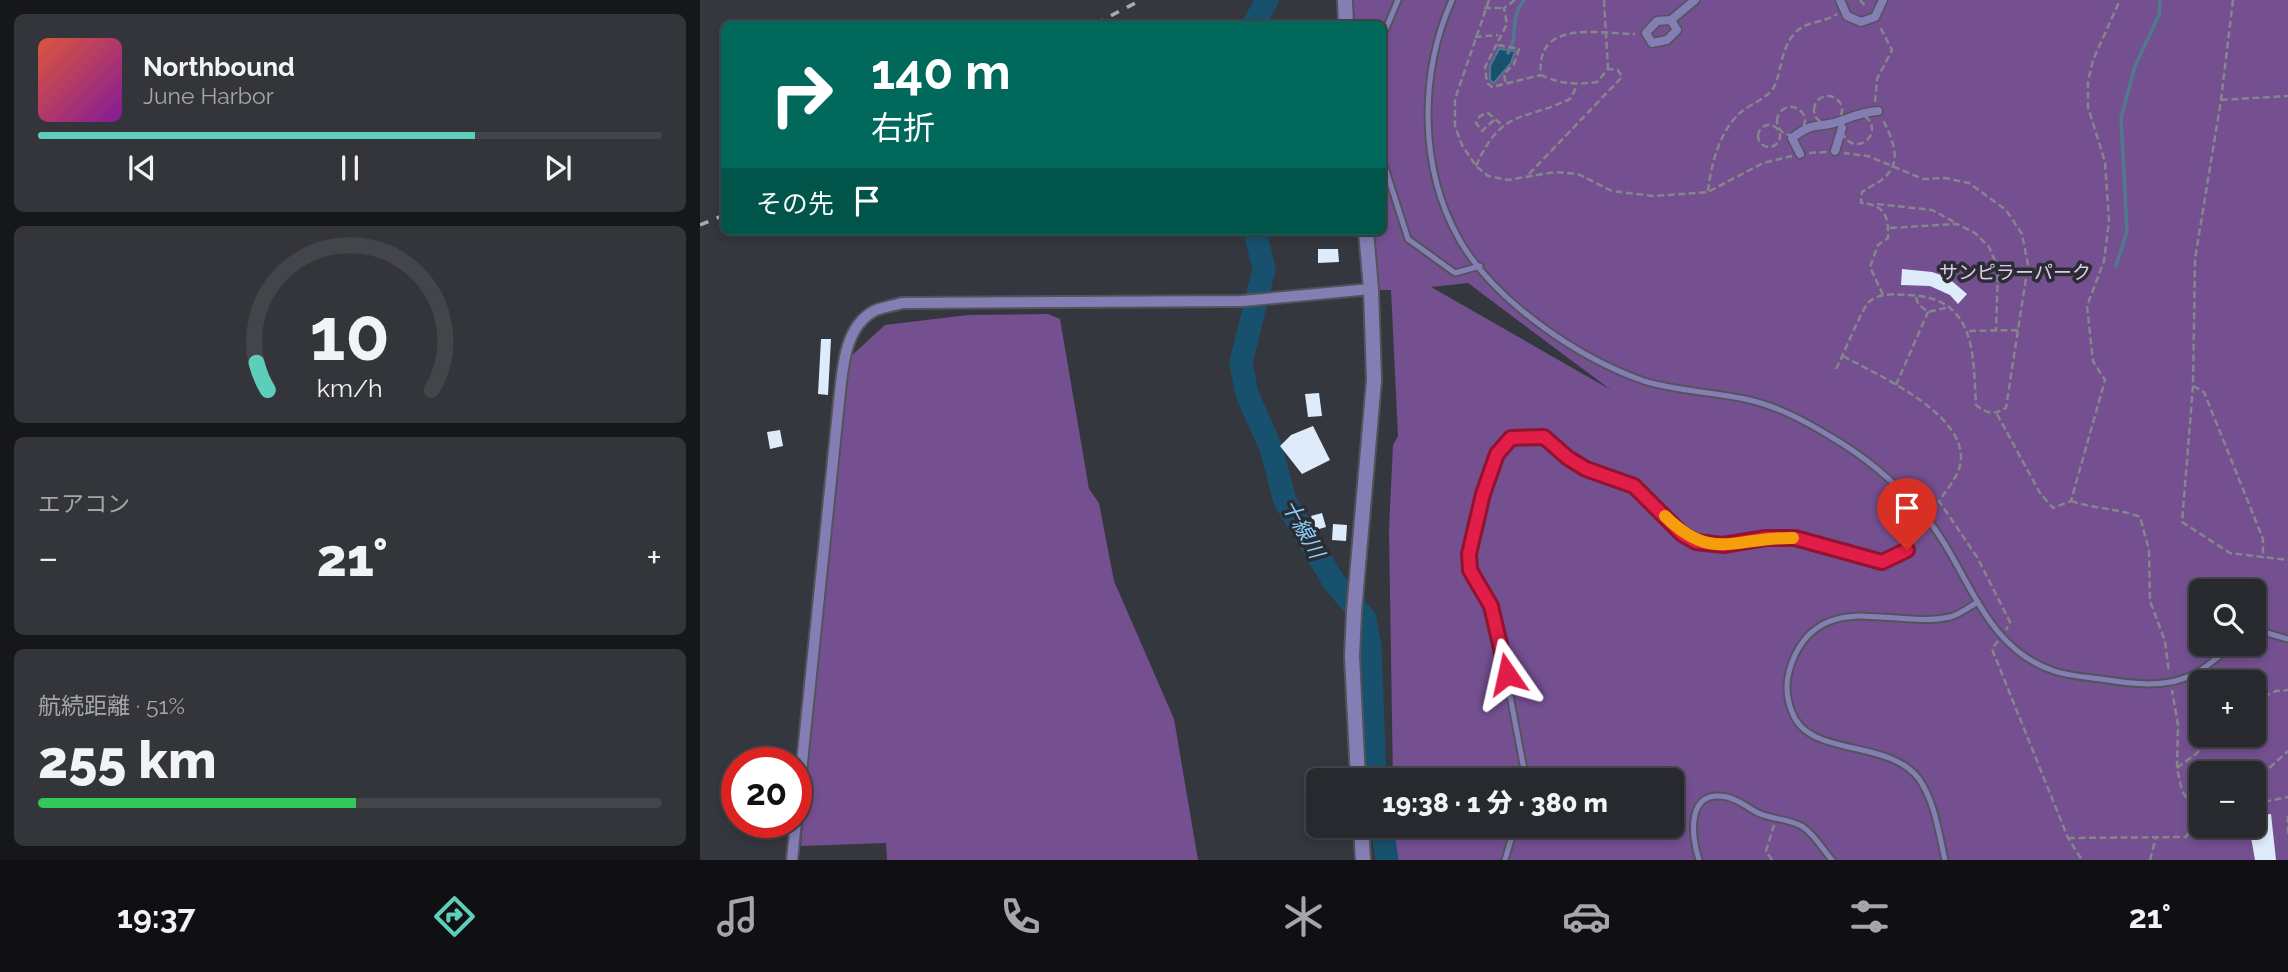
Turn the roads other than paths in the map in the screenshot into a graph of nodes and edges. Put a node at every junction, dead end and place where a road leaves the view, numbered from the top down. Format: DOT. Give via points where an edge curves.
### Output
graph roads {
  1 [pos="1345,0"];
  2 [pos="1398,0"];
  3 [pos="1452,0"];
  4 [pos="1695,0"];
  5 [pos="1840,0"];
  6 [pos="1883,0"];
  7 [pos="1671,20"];
  8 [pos="1346,21"];
  9 [pos="1386,28"];
  10 [pos="1878,111"];
  11 [pos="1842,128"];
  12 [pos="1835,151"];
  13 [pos="1800,154"];
  14 [pos="1386,170"];
  15 [pos="1366,235"];
  16 [pos="1480,266"];
  17 [pos="1371,289"];
  18 [pos="1922,513"];
  19 [pos="1978,601"];
  20 [pos="2266,633"];
  21 [pos="2288,639"];
  22 [pos="2219,656"];
  23 [pos="1357,768"];
  24 [pos="1524,768"];
  25 [pos="1362,838"];
  26 [pos="1512,838"];
  27 [pos="792,860"];
  28 [pos="1363,860"];
  29 [pos="1505,860"];
  30 [pos="1699,860"];
  31 [pos="1832,860"];
  32 [pos="1945,860"];
  1 -- 8 [label="street"];
  2 -- 9 [label="lane"];
  3 -- 16 [label="lane" via="1442,22 1430,82 1428,136 1437,189 1460,241"];
  4 -- 7 [label="street"];
  5 -- 6 [label="street" via="1847,16 1861,22 1875,17"];
  7 -- 7 [label="street" via="1657,21 1646,33 1652,43 1667,40 1677,30"];
  10 -- 13 [label="street" via="1810,125 1792,138"];
  11 -- 12 [label="street"];
  14 -- 16 [label="lane" via="1408,239 1455,273"];
  15 -- 17 [label="street"];
  16 -- 18 [label="lane" via="1541,326 1591,358 1646,381 1784,410 1837,439 1884,475"];
  17 -- 23 [label="street" via="1374,380 1353,612"];
  17 -- 27 [label="street" via="1242,301 902,303 874,311 860,324 850,338 843,368"];
  18 -- 19 [label="lane"];
  18 -- 24 [label="lane" via="1907,550 1882,562 1795,538 1708,545 1682,534 1634,486 1586,469 1544,437 1511,438 1497,454 1469,554 1470,570 1491,606 1497,627"];
  19 -- 22 [label="lane" via="2001,637 2031,661 2055,671 2130,684 2171,682 2196,673"];
  19 -- 32 [label="lane" via="1952,617 1846,616 1811,634 1788,669 1786,688 1794,720 1806,733 1884,755 1918,778 1938,826"];
  20 -- 21 [label="lane"];
  25 -- 28 [label="street"];
  26 -- 29 [label="lane"];
  30 -- 31 [label="lane" via="1693,816 1708,800 1724,796 1801,826"];
}
